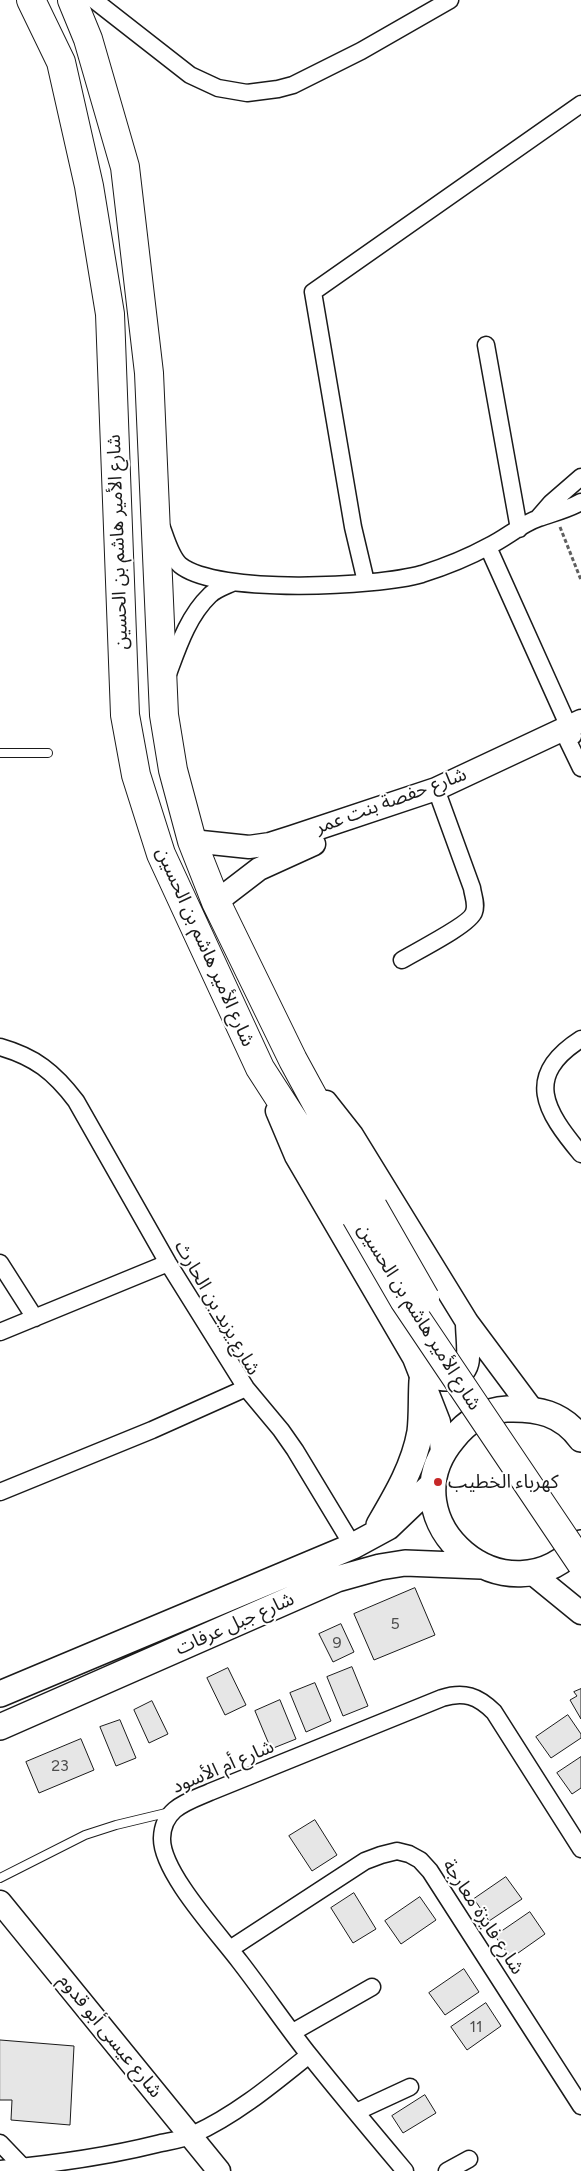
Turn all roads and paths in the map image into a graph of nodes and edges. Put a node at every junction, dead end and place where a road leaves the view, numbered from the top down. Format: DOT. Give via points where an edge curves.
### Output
graph roads {
  1 [pos="31,0"];
  2 [pos="72,0"];
  3 [pos="94,0"];
  4 [pos="450,0"];
  5 [pos="581,104"];
  6 [pos="486,345"];
  7 [pos="581,477"];
  8 [pos="581,502"];
  9 [pos="156,511"];
  10 [pos="556,514"];
  11 [pos="538,518"];
  12 [pos="519,529"];
  13 [pos="488,547"];
  14 [pos="581,580"];
  15 [pos="234,582"];
  16 [pos="366,582"];
  17 [pos="163,691"];
  18 [pos="574,731"];
  19 [pos="0,753"];
  20 [pos="48,753"];
  21 [pos="581,768"];
  22 [pos="438,794"];
  23 [pos="192,840"];
  24 [pos="216,902"];
  25 [pos="402,960"];
  26 [pos="581,1040"];
  27 [pos="0,1047"];
  28 [pos="293,1060"];
  29 [pos="260,1068"];
  30 [pos="581,1154"];
  31 [pos="364,1212"];
  32 [pos="168,1262"];
  33 [pos="0,1263"];
  34 [pos="35,1318"];
  35 [pos="467,1322"];
  36 [pos="0,1332"];
  37 [pos="414,1358"];
  38 [pos="422,1381"];
  39 [pos="246,1388"];
  40 [pos="531,1408"];
  41 [pos="579,1434"];
  42 [pos="442,1452"];
  43 [pos="432,1485"];
  44 [pos="0,1492"];
  45 [pos="581,1529"];
  46 [pos="381,1530"];
  47 [pos="581,1543"];
  48 [pos="353,1546"];
  49 [pos="406,1562"];
  50 [pos="581,1563"];
  51 [pos="481,1566"];
  52 [pos="532,1573"];
  53 [pos="581,1613"];
  54 [pos="0,1694"];
  55 [pos="0,1727"];
  56 [pos="170,1812"];
  57 [pos="581,1849"];
  58 [pos="0,1878"];
  59 [pos="0,1902"];
  60 [pos="230,1949"];
  61 [pos="372,1986"];
  62 [pos="293,2032"];
  63 [pos="309,2055"];
  64 [pos="410,2087"];
  65 [pos="581,2106"];
  66 [pos="356,2112"];
  67 [pos="192,2135"];
  68 [pos="0,2143"];
  69 [pos="469,2159"];
  70 [pos="23,2167"];
  71 [pos="74,2167"];
  72 [pos="0,2169"];
  73 [pos="219,2171"];
  74 [pos="405,2171"];
  75 [pos="447,2171"];
  1 -- 29 [label="highway, شارع الأمير هاشم بن الحسين" via="61,62 89,186 110,314 125,716 136,775 161,854"];
  2 -- 9 [label="highway, شارع الأمير هاشم بن الحسين" via="91,49 125,167 149,373"];
  3 -- 4 [label="street" via="190,75 218,88 247,93 278,90 300,82 361,52"];
  5 -- 16 [label="street" via="313,292 353,527"];
  6 -- 12 [label="street"];
  7 -- 11 [label="street"];
  8 -- 10 [label="street"];
  9 -- 15 [label="street" via="179,564 194,573"];
  9 -- 17 [label="highway, شارع الأمير هاشم بن الحسين"];
  10 -- 11 [label="street"];
  10 -- 14 [label="path"];
  11 -- 12 [label="street"];
  12 -- 13 [label="street"];
  13 -- 16 [label="street" via="423,573 396,580"];
  13 -- 18 [label="street"];
  15 -- 16 [label="street" via="308,585"];
  15 -- 17 [label="street" via="210,594 196,613 180,641"];
  17 -- 23 [label="highway, شارع الأمير هاشم بن الحسين" via="173,770"];
  18 -- 21 [label="street"];
  18 -- 22 [label="main road, شارع حفصة بنت عمر"];
  19 -- 20 [label="lane"];
  22 -- 23 [label="main road, شارع حفصة بنت عمر" via="270,844 249,847"];
  22 -- 24 [label="main road, شارع حفصة بنت عمر" via="300,849 259,869"];
  22 -- 25 [label="street" via="472,888 474,913 464,924"];
  23 -- 24 [label="highway, شارع الأمير هاشم بن الحسين"];
  24 -- 28 [label="highway, شارع الأمير هاشم بن الحسين"];
  26 -- 30 [label="street" via="552,1064 546,1074 545,1092 547,1104"];
  27 -- 32 [label="street, شارع يزيد بن الحارث" via="44,1065 62,1082"];
  28 -- 31 [label="highway, شارع الأمير هاشم بن الحسين"];
  28 -- 35 [label="main road, شارع الأمير هاشم بن الحسين" via="352,1135"];
  29 -- 31 [label="highway, شارع الأمير هاشم بن الحسين"];
  29 -- 37 [label="main road, شارع الأمير هاشم بن الحسين" via="296,1156"];
  31 -- 45 [label="highway, شارع الأمير هاشم بن الحسين, bridge"];
  31 -- 50 [label="highway, شارع الأمير هاشم بن الحسين, bridge" via="404,1300"];
  32 -- 34 [label="street"];
  32 -- 39 [label="street, شارع يزيد بن الحارث"];
  33 -- 34 [label="street"];
  34 -- 36 [label="street"];
  35 -- 37 [label="main road" via="468,1358 461,1375 452,1380 433,1376"];
  35 -- 40 [label="main road, شارع الأمير هاشم بن الحسين"];
  37 -- 38 [label="main road, شارع الأمير هاشم بن الحسين"];
  38 -- 42 [label="main road, شارع الأمير هاشم بن الحسين" via="439,1422"];
  38 -- 46 [label="main road" via="420,1431 412,1460"];
  39 -- 44 [label="street, شارع يزيد بن الحارث"];
  39 -- 48 [label="street" via="295,1450"];
  40 -- 41 [label="main road" via="556,1417"];
  40 -- 42 [label="main road" via="496,1409 464,1425"];
  42 -- 43 [label="main road"];
  43 -- 46 [label="main road, شارع جبل عرفات"];
  43 -- 51 [label="main road" via="437,1518 454,1546"];
  46 -- 48 [label="main road, شارع جبل عرفات"];
  46 -- 49 [label="main road" via="403,1543"];
  47 -- 52 [label="main road" via="572,1554 553,1566"];
  48 -- 54 [label="main road, شارع جبل عرفات"];
  49 -- 51 [label="main road, شارع جبل عرفات"];
  49 -- 55 [label="main road, شارع جبل عرفات" via="337,1580"];
  51 -- 52 [label="main road" via="506,1574"];
  52 -- 53 [label="main road"];
  56 -- 57 [label="street, شارع أم الأسود" via="210,1792 442,1698 466,1694 477,1698 494,1712"];
  56 -- 58 [label="lane" via="85,1835"];
  56 -- 60 [label="street, شارع أم الأسود" via="163,1826 164,1854 190,1899"];
  59 -- 67 [label="main road, شارع عيسى أبو قدوم"];
  60 -- 62 [label="street, شارع أم الأسود"];
  60 -- 65 [label="street, شارع فايزة معارجة" via="365,1862 397,1851 409,1854 430,1871"];
  61 -- 62 [label="street"];
  62 -- 63 [label="street, شارع أم الأسود"];
  63 -- 66 [label="street, شارع أم الأسود"];
  63 -- 67 [label="street" via="227,2117"];
  64 -- 66 [label="street"];
  66 -- 74 [label="street, شارع أم الأسود"];
  67 -- 71 [label="street"];
  67 -- 73 [label="main road, شارع عيسى أبو قدوم"];
  68 -- 70 [label="street"];
  69 -- 75 [label="street"];
  70 -- 71 [label="street"];
  70 -- 72 [label="street"];
}
